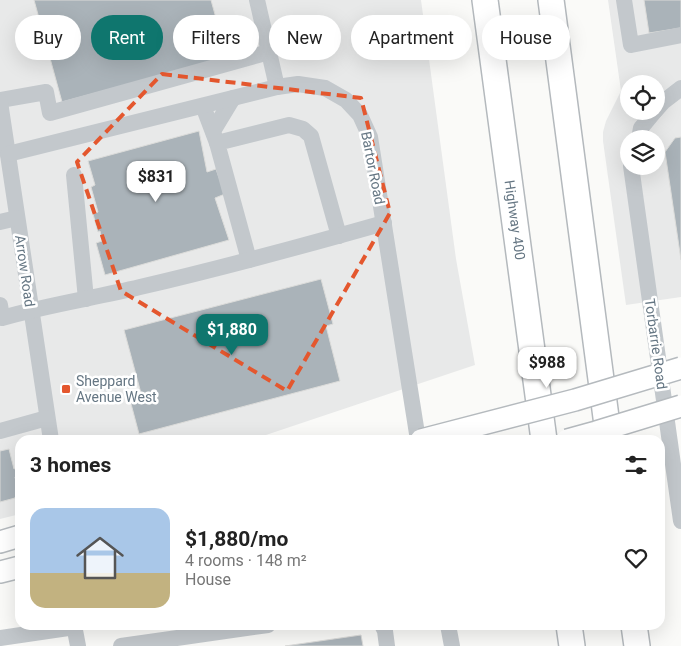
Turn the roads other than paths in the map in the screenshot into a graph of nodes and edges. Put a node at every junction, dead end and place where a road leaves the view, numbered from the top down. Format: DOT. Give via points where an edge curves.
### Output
graph roads {
  1 [pos="257,0"];
  2 [pos="485,0"];
  3 [pos="550,0"];
  4 [pos="624,0"];
  5 [pos="681,35"];
  6 [pos="269,52"];
  7 [pos="271,60"];
  8 [pos="277,87"];
  9 [pos="681,88"];
  10 [pos="681,97"];
  11 [pos="233,98"];
  12 [pos="0,101"];
  13 [pos="665,102"];
  14 [pos="665,105"];
  15 [pos="203,106"];
  16 [pos="648,120"];
  17 [pos="640,130"];
  18 [pos="215,137"];
  19 [pos="8,154"];
  20 [pos="74,175"];
  21 [pos="633,175"];
  22 [pos="17,218"];
  23 [pos="0,222"];
  24 [pos="384,224"];
  25 [pos="339,236"];
  26 [pos="250,260"];
  27 [pos="86,299"];
  28 [pos="31,310"];
  29 [pos="1,314"];
  30 [pos="681,368"];
  31 [pos="681,406"];
  32 [pos="47,418"];
  33 [pos="0,431"];
  34 [pos="50,435"];
  35 [pos="419,435"];
  36 [pos="439,435"];
  37 [pos="543,435"];
  38 [pos="584,435"];
  39 [pos="608,435"];
  40 [pos="681,521"];
  41 [pos="15,538"];
  42 [pos="0,542"];
  43 [pos="15,568"];
  44 [pos="0,572"];
  45 [pos="50,630"];
  46 [pos="76,630"];
  47 [pos="233,630"];
  48 [pos="385,630"];
  49 [pos="449,630"];
  50 [pos="570,630"];
  51 [pos="635,630"];
  52 [pos="0,638"];
  53 [pos="78,646"];
  54 [pos="121,646"];
  55 [pos="387,646"];
  56 [pos="452,646"];
  57 [pos="572,646"];
  58 [pos="637,646"];
  1 -- 6 [label="street"];
  2 -- 37 [label="highway, Highway 400"];
  3 -- 39 [label="highway"];
  4 -- 5 [label="street" via="631,45"];
  6 -- 12 [label="street" via="50,113 46,92"];
  7 -- 8 [label="street"];
  8 -- 11 [label="street, Bartor Road"];
  8 -- 24 [label="street, Bartor Road" via="298,84 326,88 346,100 360,115 370,137"];
  9 -- 13 [label="street"];
  10 -- 14 [label="street"];
  11 -- 15 [label="street, Bartor Road"];
  11 -- 18 [label="street"];
  12 -- 19 [label="street, Arrow Road"];
  15 -- 18 [label="street"];
  15 -- 19 [label="street, Bartor Road"];
  16 -- 17 [label="street"];
  18 -- 25 [label="street" via="289,126 303,129 311,136"];
  18 -- 26 [label="street"];
  19 -- 22 [label="street, Arrow Road"];
  20 -- 27 [label="street"];
  21 -- 40 [label="street, Torbarrie Road"];
  22 -- 23 [label="street"];
  22 -- 28 [label="street, Arrow Road"];
  24 -- 25 [label="street"];
  24 -- 35 [label="street, Bartor Road"];
  25 -- 26 [label="street"];
  26 -- 27 [label="street"];
  27 -- 28 [label="street"];
  28 -- 29 [label="street"];
  28 -- 32 [label="street, Arrow Road"];
  30 -- 36 [label="main road, bridge" via="575,400"];
  31 -- 38 [label="main road, bridge"];
  32 -- 33 [label="street"];
  32 -- 34 [label="street, Arrow Road"];
  41 -- 42 [label="main road"];
  43 -- 44 [label="main road"];
  45 -- 52 [label="street"];
  46 -- 53 [label="street"];
  47 -- 54 [label="street"];
  48 -- 55 [label="street"];
  49 -- 56 [label="street"];
  50 -- 57 [label="highway"];
  51 -- 58 [label="highway"];
}
